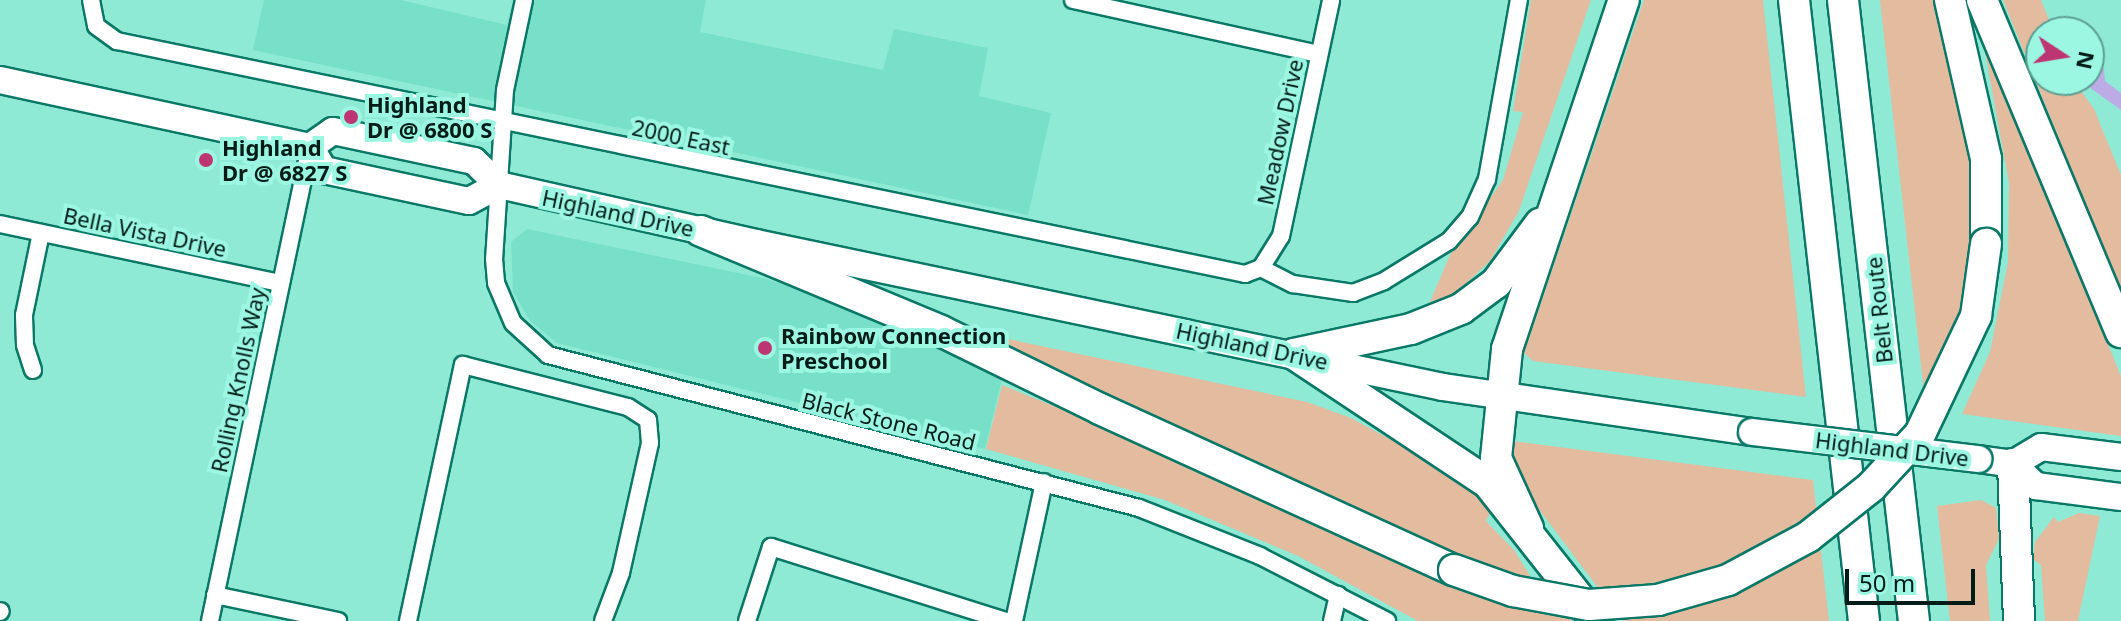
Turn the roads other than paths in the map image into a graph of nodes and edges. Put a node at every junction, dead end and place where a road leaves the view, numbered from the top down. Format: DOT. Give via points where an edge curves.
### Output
graph roads {
  1 [pos="91,0"];
  2 [pos="524,0"];
  3 [pos="1073,0"];
  4 [pos="1331,0"];
  5 [pos="1519,0"];
  6 [pos="1624,0"];
  7 [pos="1794,0"];
  8 [pos="1843,0"];
  9 [pos="1950,0"];
  10 [pos="1982,0"];
  11 [pos="1108,4"];
  12 [pos="1319,54"];
  13 [pos="0,80"];
  14 [pos="505,122"];
  15 [pos="310,147"];
  16 [pos="499,185"];
  17 [pos="1555,203"];
  18 [pos="0,224"];
  19 [pos="701,231"];
  20 [pos="41,233"];
  21 [pos="1261,268"];
  22 [pos="281,283"];
  23 [pos="2121,332"];
  24 [pos="1294,354"];
  25 [pos="33,370"];
  26 [pos="1500,397"];
  27 [pos="2121,457"];
  28 [pos="2013,464"];
  29 [pos="1044,482"];
  30 [pos="2121,497"];
  31 [pos="1528,528"];
  32 [pos="215,595"];
  33 [pos="1338,595"];
  34 [pos="210,621"];
  35 [pos="338,621"];
  36 [pos="408,621"];
  37 [pos="603,621"];
  38 [pos="747,621"];
  39 [pos="1005,621"];
  40 [pos="1014,621"];
  41 [pos="1332,621"];
  42 [pos="1387,621"];
  43 [pos="1597,621"];
  44 [pos="1864,621"];
  45 [pos="1914,621"];
  46 [pos="2019,621"];
  1 -- 14 [label="street, 2000 East" via="96,26 117,41"];
  2 -- 14 [label="street, Black Stone Road" via="505,90"];
  3 -- 11 [label="street"];
  4 -- 12 [label="street, Meadow Drive"];
  5 -- 21 [label="street" via="1487,179 1470,217 1449,241 1384,281 1353,293 1293,284"];
  6 -- 17 [label="highway"];
  7 -- 44 [label="highway"];
  8 -- 45 [label="highway, Belt Route"];
  9 -- 19 [label="highway, bridge" via="1986,159 1986,244 1976,316 1920,434 1871,487 1808,537 1728,580 1658,600 1589,605 1513,591 1454,570 941,331"];
  10 -- 23 [label="highway"];
  11 -- 12 [label="street"];
  12 -- 21 [label="street, Meadow Drive" via="1281,236"];
  13 -- 15 [label="main road"];
  14 -- 16 [label="street, Black Stone Road"];
  14 -- 21 [label="street, 2000 East" via="1225,274"];
  15 -- 16 [label="main road, Highland Drive" via="333,131 474,161"];
  15 -- 16 [label="main road" via="324,170 469,201"];
  15 -- 22 [label="street, Rolling Knolls Way"];
  16 -- 19 [label="main road, Highland Drive"];
  16 -- 29 [label="street, Black Stone Road" via="496,283 513,323 548,355"];
  17 -- 24 [label="highway" via="1496,283 1461,309 1411,329"];
  17 -- 26 [label="highway" via="1507,349"];
  18 -- 20 [label="street, Bella Vista Drive"];
  19 -- 24 [label="main road, Highland Drive"];
  20 -- 22 [label="street, Bella Vista Drive"];
  20 -- 25 [label="street" via="24,315"];
  22 -- 32 [label="street, Rolling Knolls Way"];
  24 -- 26 [label="main road, Highland Drive"];
  24 -- 31 [label="highway" via="1488,483"];
  26 -- 28 [label="main road, Highland Drive, bridge"];
  26 -- 31 [label="highway" via="1496,458"];
  27 -- 28 [label="main road" via="2041,447"];
  28 -- 30 [label="main road, Highland Drive" via="2036,486"];
  28 -- 46 [label="highway"];
  29 -- 33 [label="street, Black Stone Road" via="1184,524"];
  29 -- 40 [label="street"];
  31 -- 43 [label="highway"];
  32 -- 34 [label="street, Rolling Knolls Way"];
  32 -- 35 [label="street"];
  33 -- 41 [label="street"];
  33 -- 42 [label="street, Black Stone Road"];
  36 -- 37 [label="street" via="463,365 628,407 648,420 650,443 634,515"];
  38 -- 39 [label="street" via="771,547"];
}
